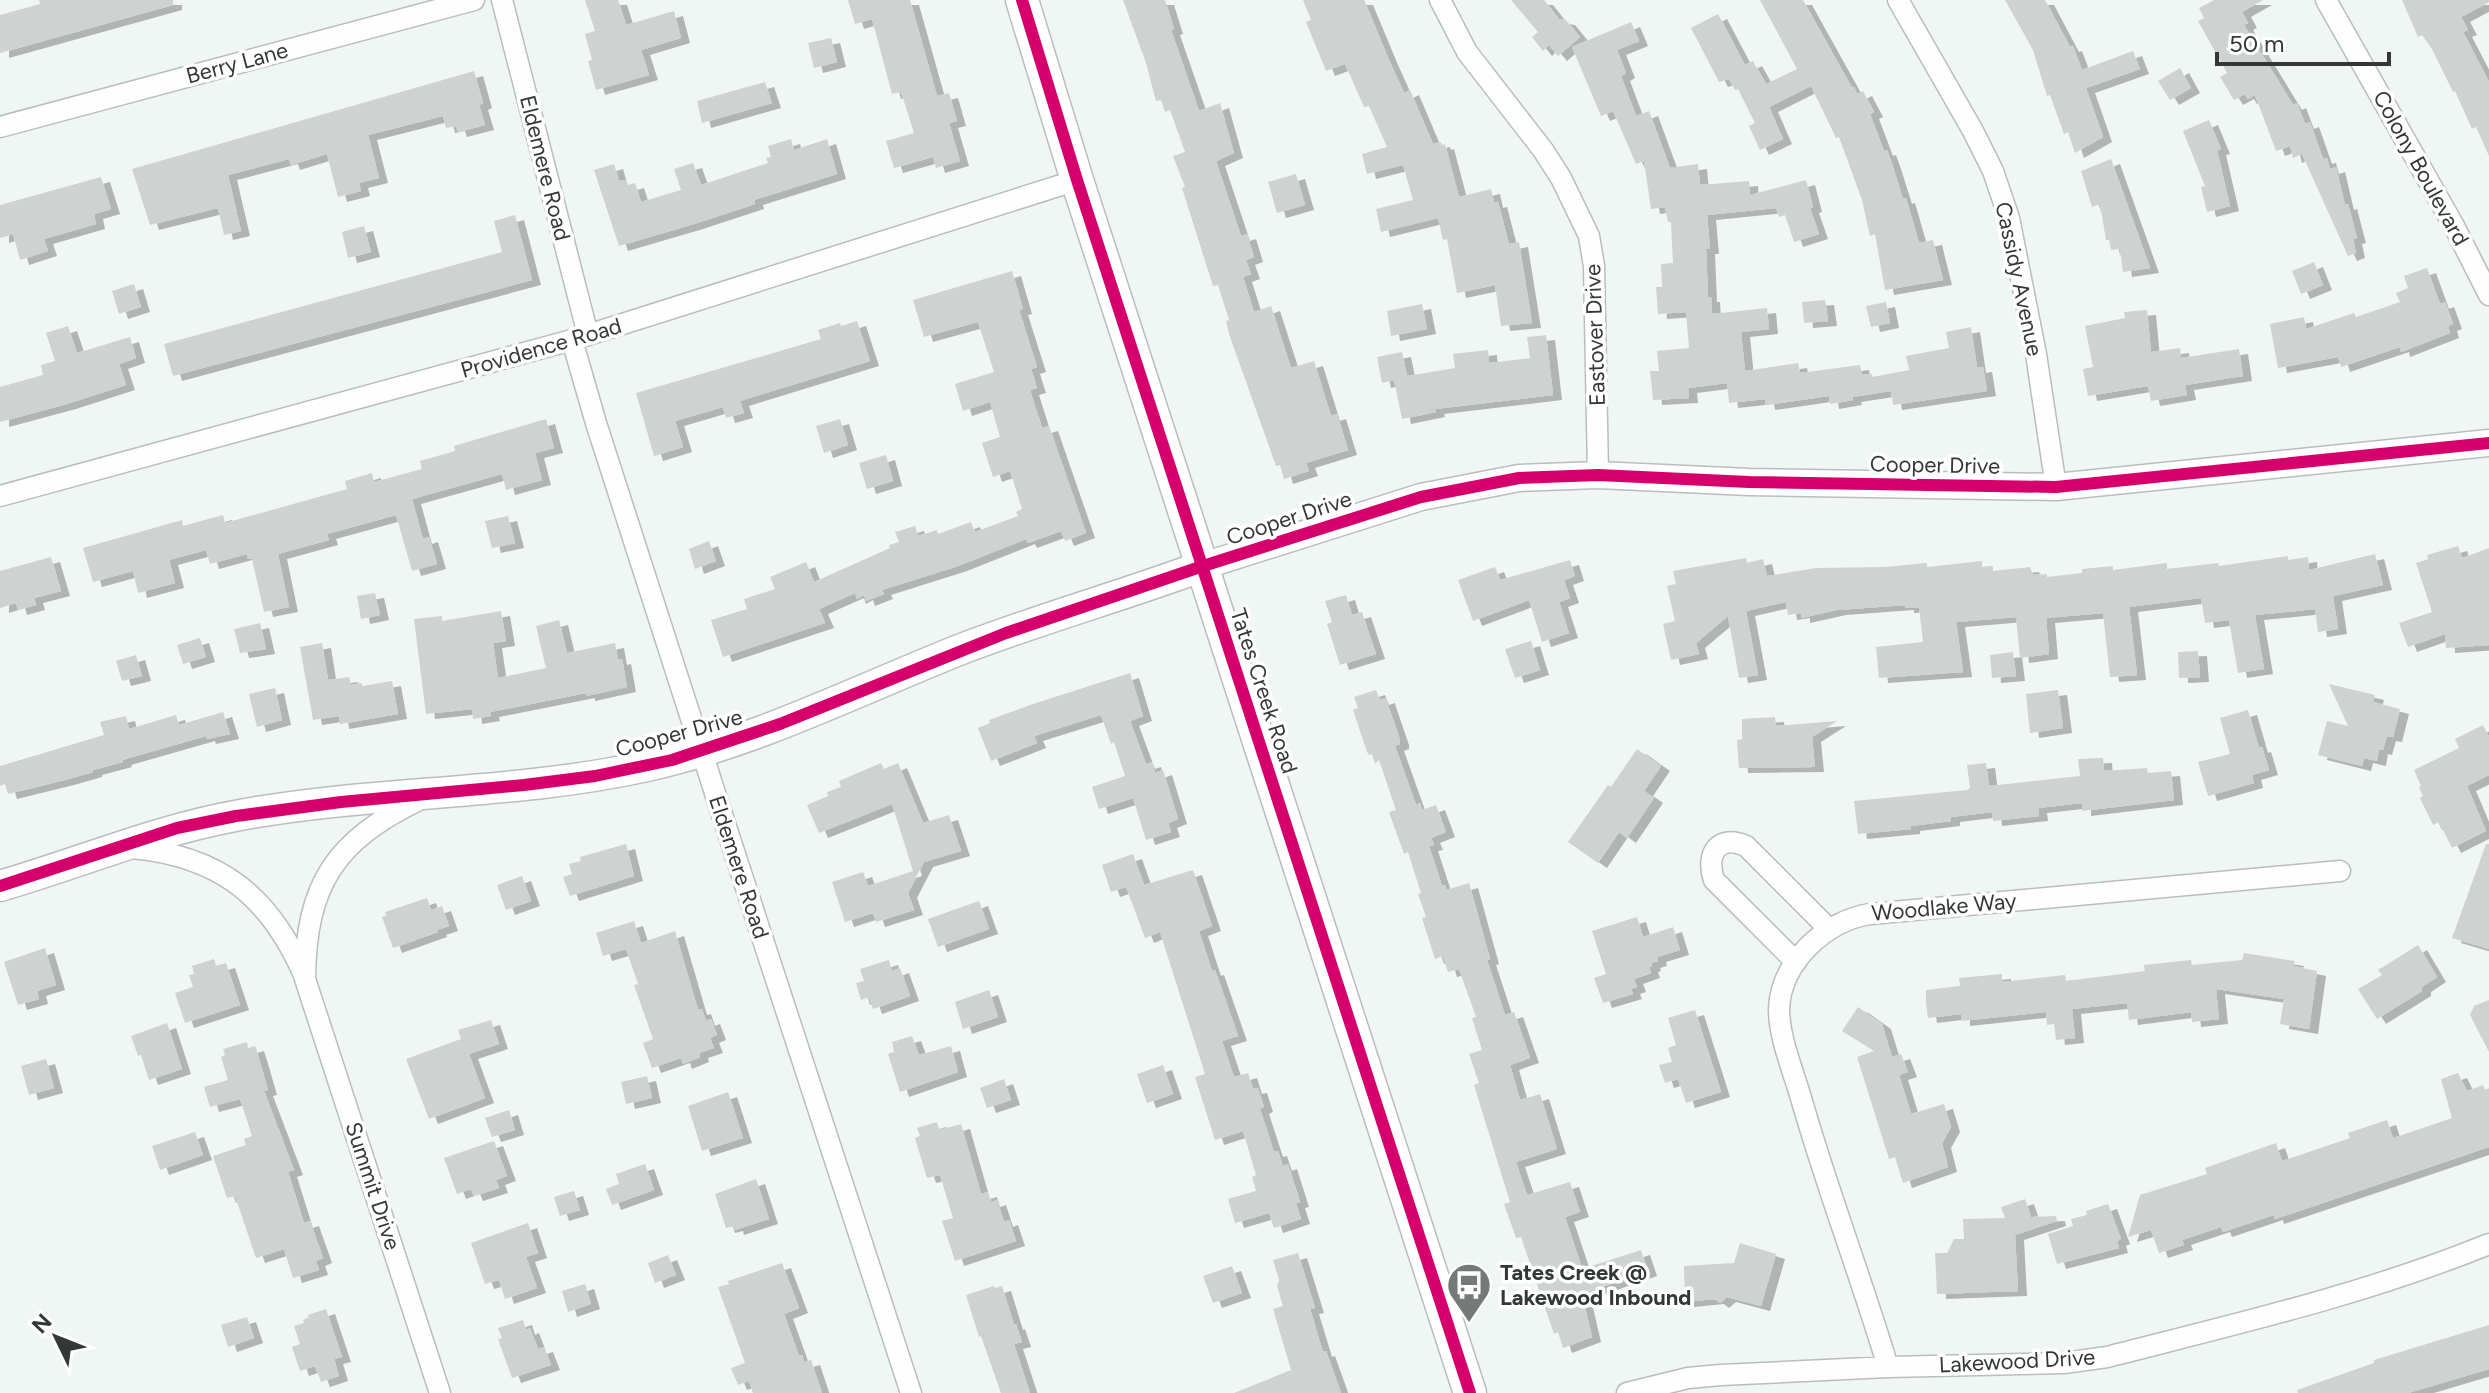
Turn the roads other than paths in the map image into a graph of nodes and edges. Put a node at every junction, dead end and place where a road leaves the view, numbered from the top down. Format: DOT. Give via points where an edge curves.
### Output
graph roads {
  1 [pos="474,0"];
  2 [pos="502,0"];
  3 [pos="1022,0"];
  4 [pos="1440,0"];
  5 [pos="1898,0"];
  6 [pos="2326,0"];
  7 [pos="0,127"];
  8 [pos="1077,180"];
  9 [pos="2489,295"];
  10 [pos="580,338"];
  11 [pos="2489,443"];
  12 [pos="1598,475"];
  13 [pos="2056,487"];
  14 [pos="0,496"];
  15 [pos="1203,566"];
  16 [pos="703,751"];
  17 [pos="430,795"];
  18 [pos="118,846"];
  19 [pos="2340,871"];
  20 [pos="0,886"];
  21 [pos="1829,929"];
  22 [pos="1796,962"];
  23 [pos="305,979"];
  24 [pos="2489,1244"];
  25 [pos="1888,1367"];
  26 [pos="440,1393"];
  27 [pos="911,1393"];
  28 [pos="1470,1393"];
  29 [pos="1627,1393"];
  1 -- 7 [label="street, Berry Lane"];
  2 -- 10 [label="street, Eldemere Road"];
  3 -- 8 [label="main road, Tates Creek Road"];
  4 -- 12 [label="street, Eastover Drive" via="1467,52 1561,178 1589,236"];
  5 -- 13 [label="street, Cassidy Avenue" via="1973,131 2009,218"];
  6 -- 9 [label="street, Colony Boulevard"];
  8 -- 10 [label="street, Providence Road"];
  8 -- 15 [label="main road, Tates Creek Road"];
  10 -- 14 [label="street, Providence Road"];
  10 -- 16 [label="street, Eldemere Road" via="596,423"];
  11 -- 13 [label="street, Cooper Drive"];
  12 -- 13 [label="street, Cooper Drive"];
  12 -- 15 [label="street, Cooper Drive" via="1519,478 1421,497"];
  15 -- 16 [label="main road, Cooper Drive" via="983,641"];
  15 -- 28 [label="main road, Tates Creek Road"];
  16 -- 17 [label="main road, Cooper Drive" via="595,776"];
  16 -- 27 [label="street, Eldemere Road"];
  17 -- 18 [label="main road, Cooper Drive" via="236,816"];
  17 -- 23 [label="street, Summit Drive" via="367,829 328,870 309,923"];
  18 -- 20 [label="main road, Cooper Drive"];
  18 -- 23 [label="street, Summit Drive" via="166,851 241,885 287,937"];
  19 -- 21 [label="street, Woodlake Way" via="1870,914"];
  21 -- 22 [label="street, Woodlake Way"];
  21 -- 22 [label="street" via="1746,846 1722,843 1711,855 1714,880"];
  22 -- 25 [label="street, Woodlake Way" via="1779,1008 1784,1041"];
  23 -- 26 [label="street, Summit Drive"];
  24 -- 25 [label="street, Lakewood Drive" via="2376,1286 2107,1357 2064,1363"];
  25 -- 29 [label="street, Lakewood Drive" via="1688,1378"];
}
